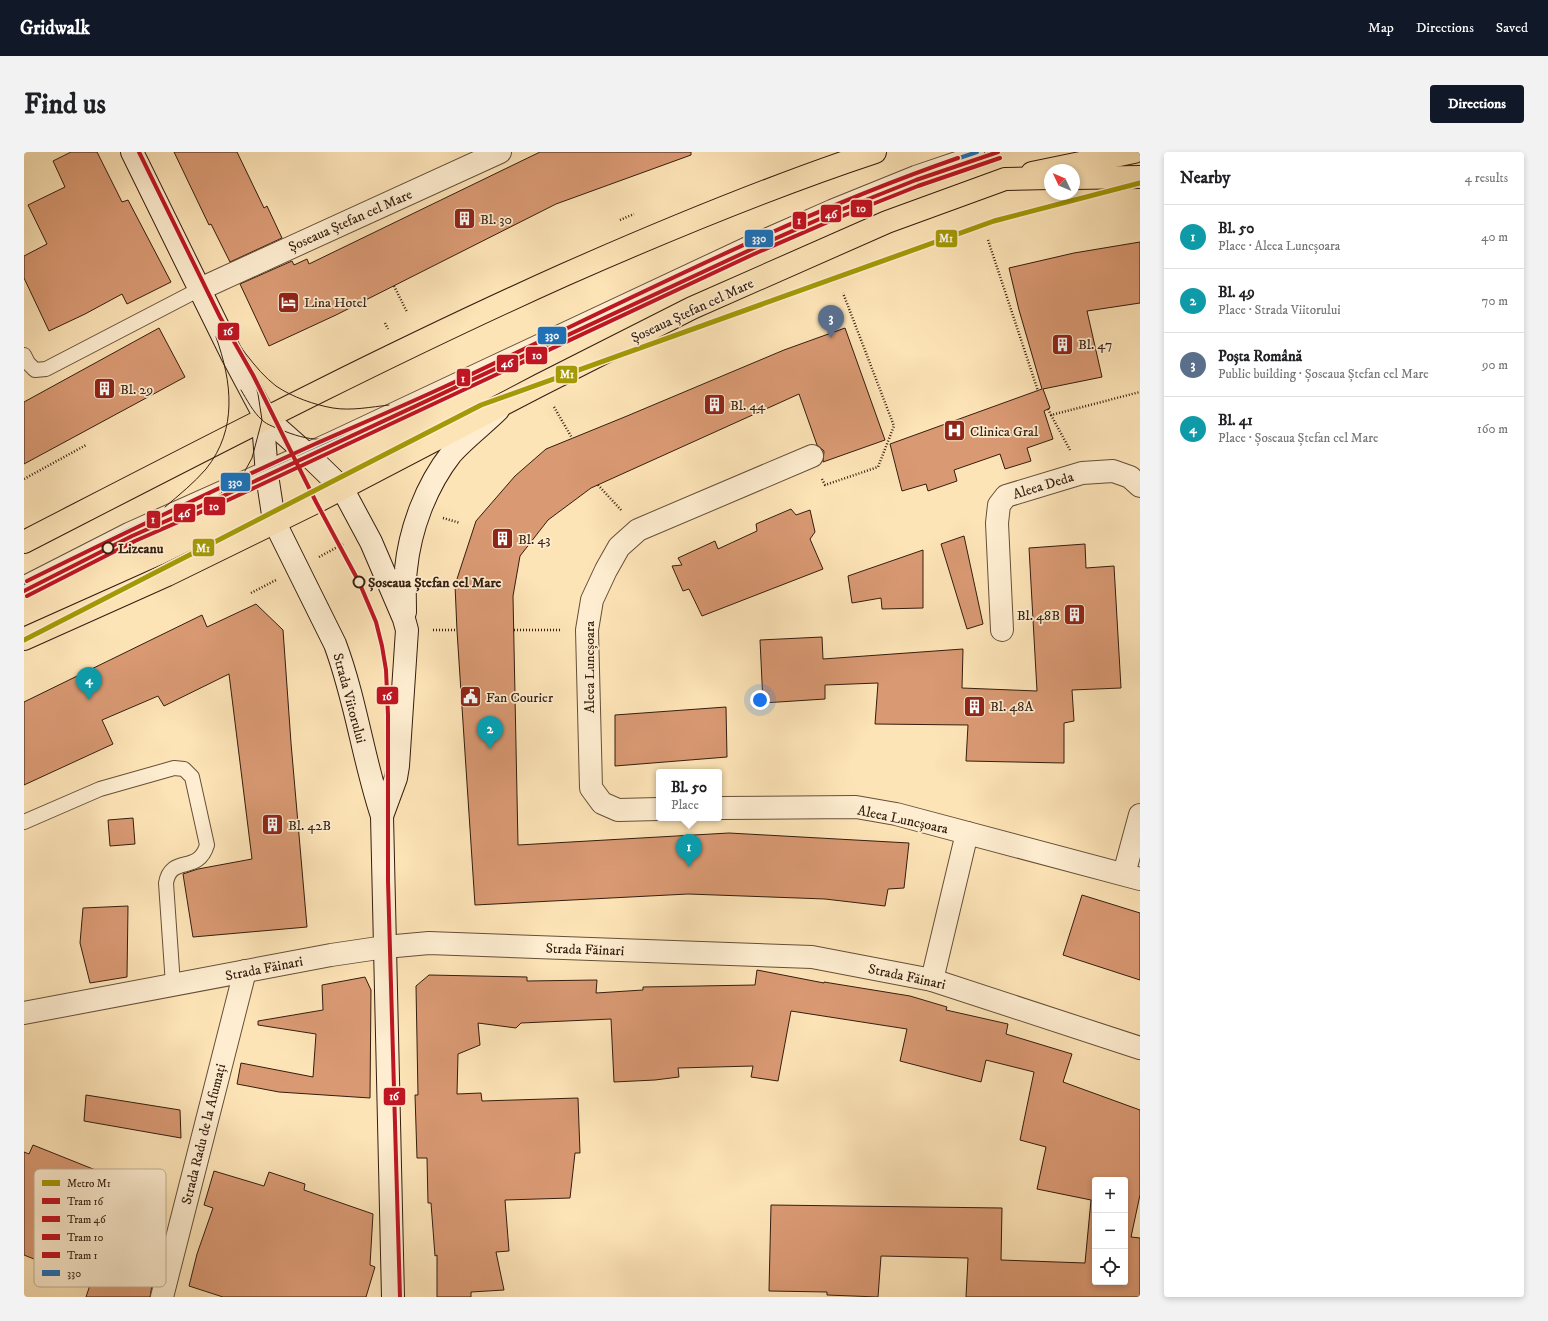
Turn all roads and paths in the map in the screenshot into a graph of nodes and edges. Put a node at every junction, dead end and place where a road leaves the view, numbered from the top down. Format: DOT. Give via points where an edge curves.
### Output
graph roads {
  1 [pos="132,152"];
  2 [pos="500,152"];
  3 [pos="875,152"];
  4 [pos="977,152"];
  5 [pos="1134,152"];
  6 [pos="1140,177"];
  7 [pos="1044,178"];
  8 [pos="1080,178"];
  9 [pos="1005,179"];
  10 [pos="988,240"];
  11 [pos="394,286"];
  12 [pos="200,289"];
  13 [pos="843,292"];
  14 [pos="407,312"];
  15 [pos="24,355"];
  16 [pos="540,385"];
  17 [pos="1038,391"];
  18 [pos="1140,392"];
  19 [pos="506,402"];
  20 [pos="1048,409"];
  21 [pos="1051,415"];
  22 [pos="266,418"];
  23 [pos="572,438"];
  24 [pos="86,445"];
  25 [pos="303,451"];
  26 [pos="812,456"];
  27 [pos="266,468"];
  28 [pos="1082,473"];
  29 [pos="24,479"];
  30 [pos="598,485"];
  31 [pos="1140,486"];
  32 [pos="342,488"];
  33 [pos="274,521"];
  34 [pos="638,530"];
  35 [pos="24,542"];
  36 [pos="24,583"];
  37 [pos="404,619"];
  38 [pos="514,630"];
  39 [pos="586,630"];
  40 [pos="1002,630"];
  41 [pos="24,639"];
  42 [pos="722,808"];
  43 [pos="656,809"];
  44 [pos="1140,815"];
  45 [pos="382,816"];
  46 [pos="24,822"];
  47 [pos="967,833"];
  48 [pos="1132,876"];
  49 [pos="385,947"];
  50 [pos="245,971"];
  51 [pos="932,980"];
  52 [pos="173,985"];
  53 [pos="24,1013"];
  54 [pos="1140,1048"];
  55 [pos="166,1281"];
  56 [pos="165,1287"];
  57 [pos="162,1297"];
  58 [pos="393,1297"];
  1 -- 12 [label="street"];
  2 -- 12 [label="street, Șoseaua Ștefan cel Mare"];
  3 -- 22 [label="main road" via="761,191 628,247 481,312"];
  4 -- 25 [label="lane" via="824,210"];
  5 -- 9 [label="main road"];
  6 -- 8 [label="main road"];
  7 -- 9 [label="main road, Șoseaua Ștefan cel Mare"];
  9 -- 16 [label="main road, Șoseaua Ștefan cel Mare" via="887,222 798,261 692,308"];
  10 -- 17 [label="path"];
  11 -- 14 [label="path"];
  12 -- 15 [label="lane" via="46,369 35,370"];
  12 -- 22 [label="street"];
  13 -- 26 [label="path" via="894,426 878,467 825,485"];
  16 -- 19 [label="main road, Șoseaua Ștefan cel Mare"];
  16 -- 23 [label="path"];
  18 -- 21 [label="path"];
  19 -- 32 [label="main road, Șoseaua Ștefan cel Mare"];
  19 -- 37 [label="street" via="452,454 433,482 420,511 409,549"];
  20 -- 21 [label="path"];
  21 -- 28 [label="path"];
  22 -- 25 [label="street, Strada Viitorului"];
  22 -- 27 [label="street, Strada Viitorului"];
  22 -- 35 [label="main road"];
  24 -- 29 [label="path"];
  25 -- 27 [label="lane"];
  25 -- 32 [label="street, Strada Viitorului"];
  26 -- 34 [label="street, Aleea Luncșoara"];
  27 -- 33 [label="street, Strada Viitorului"];
  27 -- 36 [label="lane" via="128,530"];
  28 -- 31 [label="street, Aleea Deda" via="1113,471 1130,477"];
  28 -- 40 [label="street, Aleea Deda" via="1006,496 999,506 997,523"];
  30 -- 34 [label="path"];
  32 -- 33 [label="main road, Șoseaua Ștefan cel Mare"];
  32 -- 37 [label="street, Strada Viitorului" via="371,542"];
  33 -- 41 [label="main road, Șoseaua Ștefan cel Mare" via="167,575"];
  33 -- 45 [label="street, Strada Viitorului" via="342,662"];
  34 -- 39 [label="street, Aleea Luncșoara" via="619,547 606,570 592,600"];
  37 -- 45 [label="street, Strada Viitorului" via="407,630 400,754 396,778"];
  38 -- 39 [label="path"];
  39 -- 43 [label="street, Aleea Luncșoara" via="591,788 602,803 618,810"];
  42 -- 47 [label="street, Aleea Luncșoara" via="856,808 896,814"];
  44 -- 48 [label="street"];
  45 -- 49 [label="street, Strada Viitorului"];
  46 -- 52 [label="lane" via="100,789 174,768 184,769 192,777 207,845 205,853 198,860 174,868 166,883"];
  47 -- 48 [label="street, Aleea Luncșoara"];
  47 -- 51 [label="street, Aleea Luncșoara"];
  49 -- 50 [label="street, Strada Făinari"];
  49 -- 51 [label="street, Strada Făinari" via="429,943 812,957"];
  49 -- 58 [label="street, Strada Viitorului"];
  50 -- 52 [label="street, Strada Făinari"];
  50 -- 55 [label="street, Strada Radu de la Afumați"];
  51 -- 54 [label="street, Strada Făinari"];
  52 -- 53 [label="street, Strada Făinari"];
  56 -- 57 [label="street, Strada Radu de la Afumați"];
}
